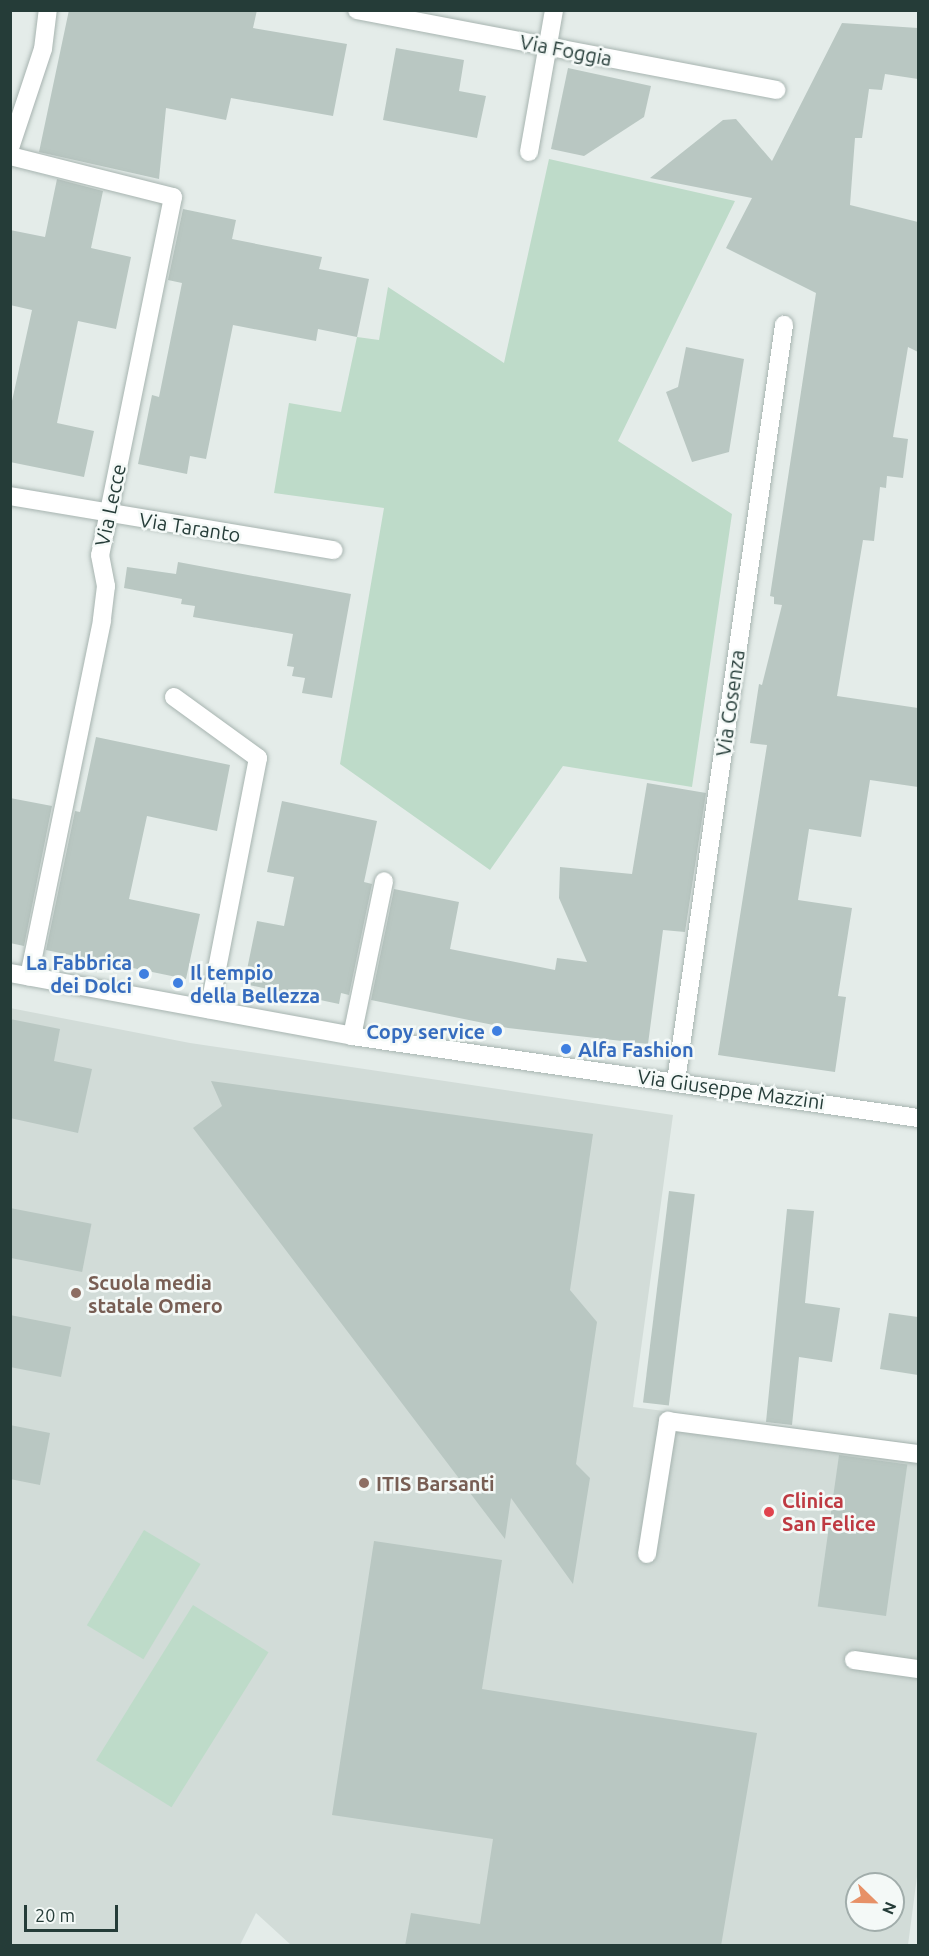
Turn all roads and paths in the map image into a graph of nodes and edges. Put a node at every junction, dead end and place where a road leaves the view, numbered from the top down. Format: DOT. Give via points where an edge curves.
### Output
graph roads {
  1 [pos="48,10"];
  2 [pos="357,10"];
  3 [pos="554,10"];
  4 [pos="547,46"];
  5 [pos="776,90"];
  6 [pos="10,148"];
  7 [pos="529,152"];
  8 [pos="10,156"];
  9 [pos="783,325"];
  10 [pos="10,496"];
  11 [pos="108,514"];
  12 [pos="334,550"];
  13 [pos="174,697"];
  14 [pos="384,881"];
  15 [pos="10,974"];
  16 [pos="29,977"];
  17 [pos="209,1010"];
  18 [pos="352,1036"];
  19 [pos="676,1081"];
  20 [pos="918,1118"];
  21 [pos="918,1454"];
  22 [pos="647,1554"];
  23 [pos="854,1660"];
  24 [pos="918,1669"];
  1 -- 6 [label="street" via="43,49"];
  2 -- 4 [label="street, Via Foggia"];
  3 -- 4 [label="street"];
  4 -- 5 [label="street, Via Foggia"];
  4 -- 7 [label="street"];
  8 -- 11 [label="street, Via Lecce" via="173,197"];
  9 -- 19 [label="street, Via Cosenza"];
  10 -- 11 [label="street, Via Taranto"];
  11 -- 12 [label="street, Via Taranto"];
  11 -- 16 [label="street, Via Lecce" via="100,555 106,586 102,621"];
  13 -- 17 [label="street" via="258,758"];
  14 -- 18 [label="street"];
  15 -- 16 [label="street, Via Giuseppe Mazzini"];
  16 -- 17 [label="street, Via Giuseppe Mazzini"];
  17 -- 18 [label="street, Via Giuseppe Mazzini"];
  18 -- 19 [label="street, Via Giuseppe Mazzini"];
  19 -- 20 [label="street, Via Giuseppe Mazzini"];
  21 -- 22 [label="street" via="668,1421"];
  23 -- 24 [label="street"];
}
